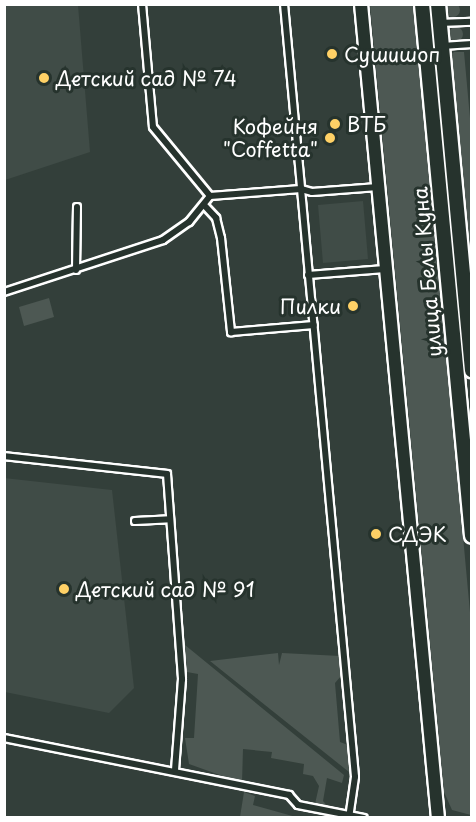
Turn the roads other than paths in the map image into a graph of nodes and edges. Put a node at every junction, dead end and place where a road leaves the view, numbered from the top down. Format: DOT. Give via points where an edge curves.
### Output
graph roads {
  1 [pos="141,4"];
  2 [pos="284,4"];
  3 [pos="361,4"];
  4 [pos="422,4"];
  5 [pos="438,4"];
  6 [pos="471,22"];
  7 [pos="439,23"];
  8 [pos="471,44"];
  9 [pos="441,46"];
  10 [pos="378,187"];
  11 [pos="301,189"];
  12 [pos="210,196"];
  13 [pos="204,205"];
  14 [pos="77,207"];
  15 [pos="385,268"];
  16 [pos="76,270"];
  17 [pos="308,275"];
  18 [pos="4,292"];
  19 [pos="314,325"];
  20 [pos="471,370"];
  21 [pos="4,456"];
  22 [pos="170,519"];
  23 [pos="135,521"];
  24 [pos="471,536"];
  25 [pos="4,738"];
  26 [pos="175,771"];
  27 [pos="349,816"];
  28 [pos="364,818"];
  29 [pos="438,818"];
  1 -- 12 [label="lane" via="153,127"];
  2 -- 11 [label="lane"];
  3 -- 10 [label="street"];
  4 -- 24 [label="street, улица Белы Куна"];
  5 -- 7 [label="street, улица Белы Куна"];
  6 -- 7 [label="lane"];
  7 -- 9 [label="street, улица Белы Куна"];
  8 -- 9 [label="lane"];
  9 -- 20 [label="street, улица Белы Куна"];
  10 -- 11 [label="lane" via="312,192"];
  10 -- 15 [label="street"];
  11 -- 12 [label="lane"];
  11 -- 17 [label="lane"];
  12 -- 13 [label="lane"];
  13 -- 16 [label="lane" via="189,222 163,240"];
  13 -- 19 [label="lane" via="216,218 221,238 231,332"];
  14 -- 16 [label="lane"];
  15 -- 17 [label="lane"];
  15 -- 29 [label="street"];
  16 -- 18 [label="lane"];
  17 -- 19 [label="lane"];
  19 -- 27 [label="lane" via="355,777"];
  21 -- 22 [label="lane" via="167,474"];
  22 -- 23 [label="lane"];
  22 -- 26 [label="lane" via="182,679"];
  25 -- 26 [label="lane"];
  26 -- 27 [label="lane" via="288,795 298,805"];
  27 -- 28 [label="lane"];
}
